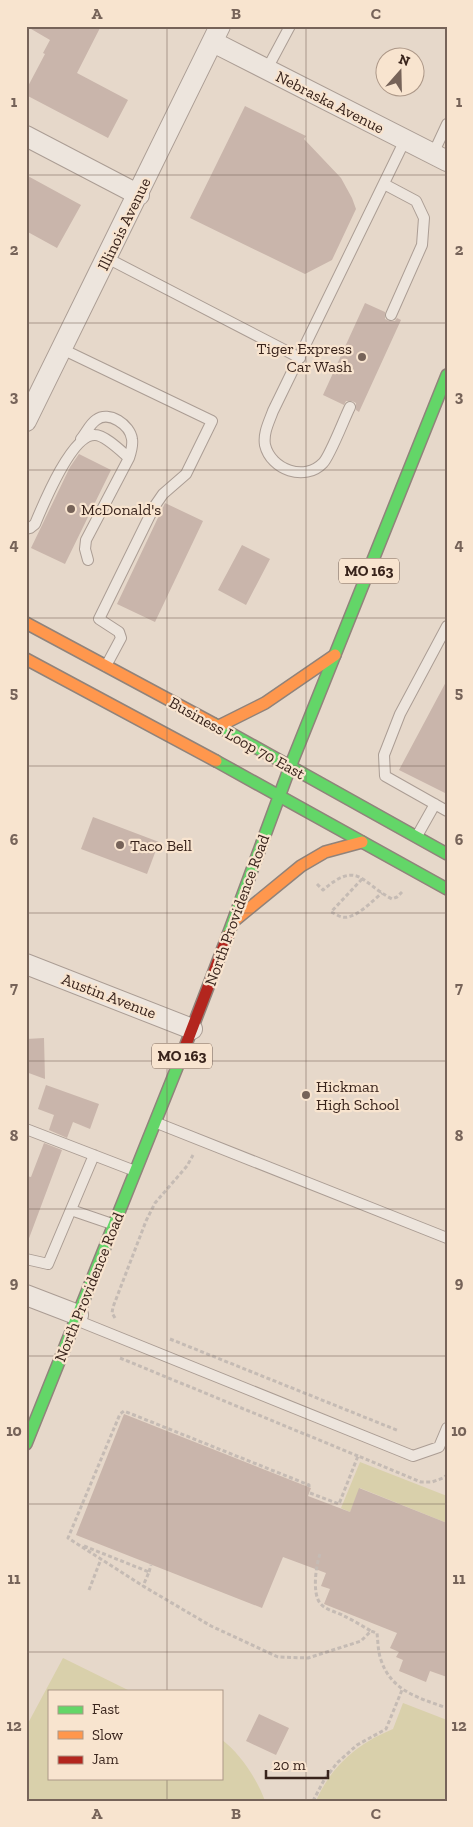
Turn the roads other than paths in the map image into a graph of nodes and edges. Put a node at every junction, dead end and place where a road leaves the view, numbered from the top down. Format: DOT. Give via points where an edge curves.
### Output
graph roads {
  1 [pos="290,26"];
  2 [pos="217,34"];
  3 [pos="267,69"];
  4 [pos="447,124"];
  5 [pos="26,136"];
  6 [pos="405,140"];
  7 [pos="440,158"];
  8 [pos="384,184"];
  9 [pos="139,195"];
  10 [pos="107,258"];
  11 [pos="391,315"];
  12 [pos="62,349"];
  13 [pos="300,358"];
  14 [pos="447,375"];
  15 [pos="350,407"];
  16 [pos="26,422"];
  17 [pos="78,443"];
  18 [pos="129,458"];
  19 [pos="26,529"];
  20 [pos="88,560"];
  21 [pos="26,623"];
  22 [pos="447,626"];
  23 [pos="335,655"];
  24 [pos="26,659"];
  25 [pos="106,666"];
  26 [pos="217,726"];
  27 [pos="290,767"];
  28 [pos="280,795"];
  29 [pos="435,804"];
  30 [pos="447,811"];
  31 [pos="416,837"];
  32 [pos="362,842"];
  33 [pos="447,854"];
  34 [pos="447,889"];
  35 [pos="234,921"];
  36 [pos="26,964"];
  37 [pos="192,1029"];
  38 [pos="156,1122"];
  39 [pos="26,1128"];
  40 [pos="94,1155"];
  41 [pos="136,1172"];
  42 [pos="71,1210"];
  43 [pos="114,1225"];
  44 [pos="447,1238"];
  45 [pos="26,1259"];
  46 [pos="26,1295"];
  47 [pos="77,1318"];
  48 [pos="447,1428"];
  49 [pos="26,1444"];
  1 -- 3 [label="lane"];
  2 -- 3 [label="street, Nebraska Avenue"];
  2 -- 9 [label="street, Illinois Avenue"];
  3 -- 6 [label="street, Nebraska Avenue"];
  4 -- 7 [label="lane"];
  5 -- 9 [label="street"];
  6 -- 7 [label="street, Nebraska Avenue"];
  6 -- 8 [label="lane"];
  8 -- 11 [label="lane" via="416,201 424,218 422,245"];
  8 -- 13 [label="lane"];
  9 -- 10 [label="street, Illinois Avenue"];
  10 -- 12 [label="street, Illinois Avenue"];
  10 -- 13 [label="lane"];
  12 -- 16 [label="street, Illinois Avenue"];
  12 -- 25 [label="lane" via="212,421 186,474 163,494 154,507 99,619 119,632 121,638"];
  13 -- 15 [label="lane" via="265,431 265,446 272,459 283,468 299,474 312,472 324,462"];
  14 -- 23 [label="main road, North Providence Road / MO 163"];
  17 -- 18 [label="lane" via="98,434"];
  17 -- 18 [label="lane" via="96,419 115,418 130,431 132,445"];
  17 -- 19 [label="lane" via="34,524"];
  18 -- 20 [label="lane" via="86,540"];
  21 -- 25 [label="main road, Business Loop 70 East"];
  22 -- 29 [label="lane" via="400,714 384,755 385,776"];
  23 -- 26 [label="main road" via="265,704"];
  23 -- 27 [label="main road, North Providence Road / MO 163"];
  24 -- 28 [label="main road, Business Loop 70 East"];
  25 -- 26 [label="main road, Business Loop 70 East"];
  26 -- 27 [label="main road, Business Loop 70 East"];
  27 -- 28 [label="main road, North Providence Road / MO 163"];
  27 -- 31 [label="main road, Business Loop 70 East"];
  28 -- 32 [label="main road, Business Loop 70 East"];
  28 -- 35 [label="main road, North Providence Road / MO 163"];
  29 -- 30 [label="lane"];
  29 -- 31 [label="lane"];
  31 -- 33 [label="main road, Business Loop 70 East"];
  32 -- 34 [label="main road, Business Loop 70 East"];
  32 -- 35 [label="main road" via="325,852 301,866"];
  35 -- 37 [label="main road, North Providence Road / MO 163"];
  36 -- 37 [label="street, Austin Avenue"];
  37 -- 38 [label="main road, North Providence Road / MO 163"];
  38 -- 41 [label="main road, North Providence Road / MO 163"];
  38 -- 44 [label="lane"];
  39 -- 40 [label="lane"];
  40 -- 41 [label="lane"];
  40 -- 42 [label="lane"];
  41 -- 43 [label="main road, North Providence Road / MO 163"];
  42 -- 43 [label="lane"];
  42 -- 45 [label="lane" via="48,1264"];
  43 -- 47 [label="main road, North Providence Road / MO 163"];
  46 -- 47 [label="street"];
  47 -- 48 [label="lane" via="413,1456 439,1447"];
  47 -- 49 [label="main road, North Providence Road / MO 163"];
}
